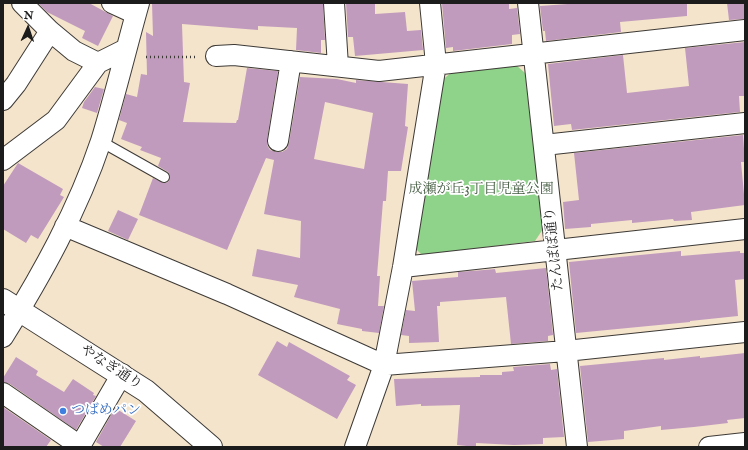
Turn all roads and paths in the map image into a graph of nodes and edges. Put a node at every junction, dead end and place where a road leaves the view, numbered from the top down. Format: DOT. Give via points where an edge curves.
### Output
graph roads {
  1 [pos="22,3"];
  2 [pos="112,3"];
  3 [pos="334,3"];
  4 [pos="430,3"];
  5 [pos="528,3"];
  6 [pos="137,9"];
  7 [pos="745,30"];
  8 [pos="50,31"];
  9 [pos="125,53"];
  10 [pos="533,54"];
  11 [pos="216,56"];
  12 [pos="179,57"];
  13 [pos="290,61"];
  14 [pos="98,63"];
  15 [pos="436,64"];
  16 [pos="338,66"];
  17 [pos="3,100"];
  18 [pos="745,123"];
  19 [pos="100,142"];
  20 [pos="278,142"];
  21 [pos="544,145"];
  22 [pos="6,152"];
  23 [pos="164,177"];
  24 [pos="65,226"];
  25 [pos="745,229"];
  26 [pos="555,250"];
  27 [pos="403,267"];
  28 [pos="11,305"];
  29 [pos="745,332"];
  30 [pos="3,337"];
  31 [pos="566,351"];
  32 [pos="384,365"];
  33 [pos="122,374"];
  34 [pos="3,393"];
  35 [pos="745,443"];
  36 [pos="211,447"];
  37 [pos="355,447"];
  38 [pos="577,447"];
  39 [pos="708,447"];
  1 -- 8 [label="street"];
  2 -- 6 [label="street"];
  3 -- 16 [label="street"];
  4 -- 15 [label="street"];
  5 -- 10 [label="street, たんぽぽ通り"];
  6 -- 9 [label="street"];
  7 -- 10 [label="street"];
  8 -- 14 [label="street" via="74,52"];
  8 -- 17 [label="street"];
  9 -- 12 [label="path"];
  9 -- 14 [label="street"];
  9 -- 19 [label="street"];
  10 -- 15 [label="street"];
  10 -- 21 [label="street, たんぽぽ通り"];
  11 -- 13 [label="street" via="234,55"];
  13 -- 16 [label="street"];
  13 -- 20 [label="street"];
  14 -- 22 [label="street" via="56,120"];
  15 -- 16 [label="street" via="378,71"];
  15 -- 27 [label="street"];
  18 -- 21 [label="street"];
  19 -- 23 [label="lane"];
  19 -- 24 [label="street"];
  21 -- 26 [label="street, たんぽぽ通り"];
  24 -- 28 [label="street"];
  24 -- 32 [label="street" via="227,294"];
  25 -- 26 [label="street"];
  26 -- 27 [label="street"];
  26 -- 31 [label="street, たんぽぽ通り"];
  27 -- 32 [label="street"];
  28 -- 30 [label="street"];
  28 -- 33 [label="street, やなぎ通り"];
  29 -- 31 [label="street"];
  31 -- 32 [label="street"];
  31 -- 38 [label="street, たんぽぽ通り"];
  32 -- 37 [label="street"];
  33 -- 34 [label="street" via="80,446"];
  33 -- 36 [label="street, やなぎ通り" via="146,390"];
  35 -- 39 [label="street"];
}
